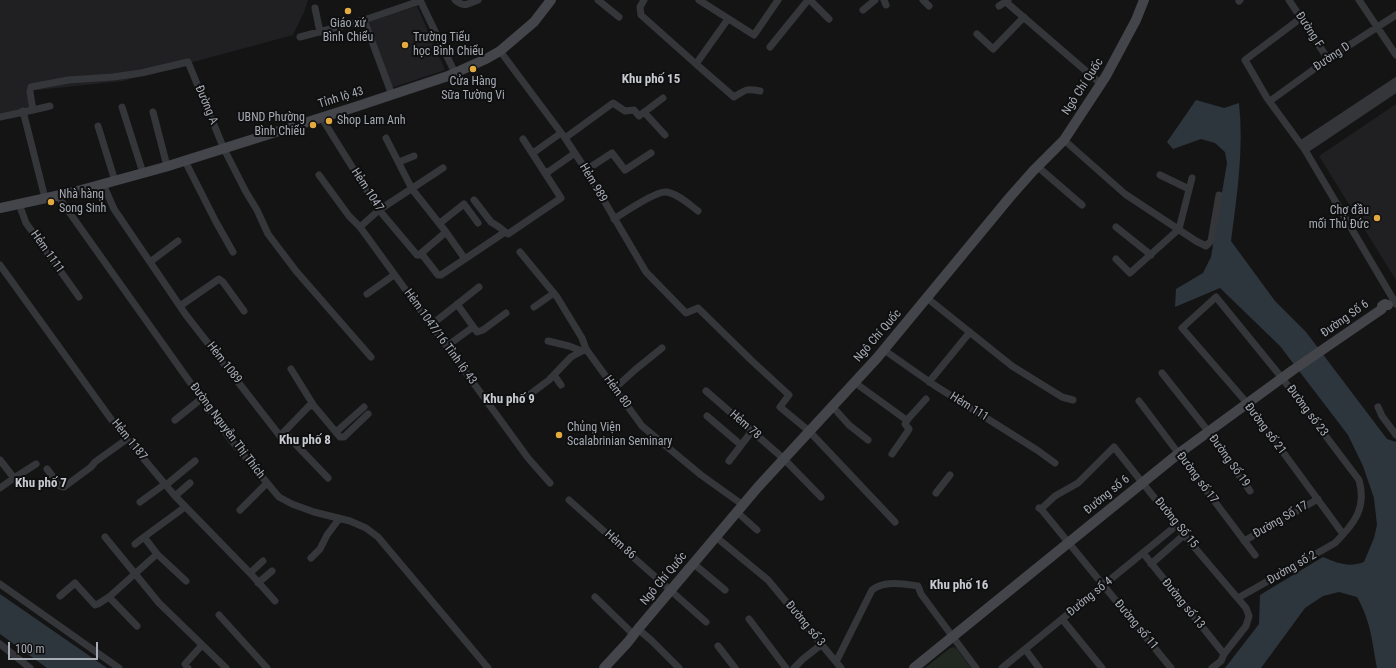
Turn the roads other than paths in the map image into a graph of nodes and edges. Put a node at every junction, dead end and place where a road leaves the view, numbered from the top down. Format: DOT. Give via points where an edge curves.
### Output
graph roads {
  1 [pos="420,0"];
  2 [pos="455,0"];
  3 [pos="478,0"];
  4 [pos="551,0"];
  5 [pos="598,0"];
  6 [pos="644,0"];
  7 [pos="699,0"];
  8 [pos="778,0"];
  9 [pos="809,0"];
  10 [pos="875,0"];
  11 [pos="923,0"];
  12 [pos="1144,0"];
  13 [pos="1289,0"];
  14 [pos="1360,1"];
  15 [pos="1004,3"];
  16 [pos="929,6"];
  17 [pos="315,8"];
  18 [pos="863,10"];
  19 [pos="1396,15"];
  20 [pos="619,17"];
  21 [pos="728,18"];
  22 [pos="1024,18"];
  23 [pos="1301,18"];
  24 [pos="829,19"];
  25 [pos="364,20"];
  26 [pos="1378,27"];
  27 [pos="320,32"];
  28 [pos="977,34"];
  29 [pos="300,37"];
  30 [pos="770,48"];
  31 [pos="500,51"];
  32 [pos="1396,55"];
  33 [pos="1328,60"];
  34 [pos="696,64"];
  35 [pos="455,73"];
  36 [pos="1396,81"];
  37 [pos="1101,84"];
  38 [pos="1396,89"];
  39 [pos="760,91"];
  40 [pos="392,95"];
  41 [pos="663,98"];
  42 [pos="1270,101"];
  43 [pos="50,106"];
  44 [pos="122,107"];
  45 [pos="33,110"];
  46 [pos="23,111"];
  47 [pos="153,112"];
  48 [pos="644,112"];
  49 [pos="0,117"];
  50 [pos="321,117"];
  51 [pos="98,126"];
  52 [pos="563,135"];
  53 [pos="665,135"];
  54 [pos="386,138"];
  55 [pos="523,139"];
  56 [pos="1064,140"];
  57 [pos="1303,147"];
  58 [pos="224,149"];
  59 [pos="532,153"];
  60 [pos="575,153"];
  61 [pos="651,153"];
  62 [pos="414,156"];
  63 [pos="184,161"];
  64 [pos="399,162"];
  65 [pos="166,166"];
  66 [pos="1038,167"];
  67 [pos="443,168"];
  68 [pos="586,170"];
  69 [pos="545,171"];
  70 [pos="143,173"];
  71 [pos="319,175"];
  72 [pos="1160,175"];
  73 [pos="1192,178"];
  74 [pos="114,181"];
  75 [pos="103,184"];
  76 [pos="412,189"];
  77 [pos="1189,189"];
  78 [pos="57,195"];
  79 [pos="1219,195"];
  80 [pos="45,198"];
  81 [pos="474,200"];
  82 [pos="19,204"];
  83 [pos="1082,205"];
  84 [pos="0,208"];
  85 [pos="379,210"];
  86 [pos="698,211"];
  87 [pos="614,219"];
  88 [pos="440,223"];
  89 [pos="478,223"];
  90 [pos="360,227"];
  91 [pos="1116,227"];
  92 [pos="1179,229"];
  93 [pos="446,232"];
  94 [pos="505,232"];
  95 [pos="178,241"];
  96 [pos="234,252"];
  97 [pos="520,252"];
  98 [pos="421,253"];
  99 [pos="1151,255"];
  100 [pos="465,259"];
  101 [pos="1116,259"];
  102 [pos="150,262"];
  103 [pos="0,265"];
  104 [pos="394,275"];
  105 [pos="479,287"];
  106 [pos="554,293"];
  107 [pos="367,294"];
  108 [pos="79,297"];
  109 [pos="927,298"];
  110 [pos="457,304"];
  111 [pos="1391,304"];
  112 [pos="180,306"];
  113 [pos="534,307"];
  114 [pos="244,311"];
  115 [pos="506,313"];
  116 [pos="431,325"];
  117 [pos="473,327"];
  118 [pos="1182,328"];
  119 [pos="970,332"];
  120 [pos="548,341"];
  121 [pos="447,346"];
  122 [pos="662,348"];
  123 [pos="584,350"];
  124 [pos="884,350"];
  125 [pos="1322,351"];
  126 [pos="371,357"];
  127 [pos="291,369"];
  128 [pos="1162,373"];
  129 [pos="554,375"];
  130 [pos="1282,378"];
  131 [pos="854,382"];
  132 [pos="929,382"];
  133 [pos="560,385"];
  134 [pos="615,388"];
  135 [pos="706,392"];
  136 [pos="529,395"];
  137 [pos="202,399"];
  138 [pos="926,399"];
  139 [pos="1073,400"];
  140 [pos="1139,401"];
  141 [pos="1246,403"];
  142 [pos="314,406"];
  143 [pos="832,406"];
  144 [pos="364,407"];
  145 [pos="1378,407"];
  146 [pos="368,414"];
  147 [pos="707,416"];
  148 [pos="908,419"];
  149 [pos="174,420"];
  150 [pos="752,431"];
  151 [pos="809,431"];
  152 [pos="1208,431"];
  153 [pos="284,432"];
  154 [pos="336,432"];
  155 [pos="1396,436"];
  156 [pos="127,439"];
  157 [pos="868,440"];
  158 [pos="741,445"];
  159 [pos="892,454"];
  160 [pos="1178,454"];
  161 [pos="784,459"];
  162 [pos="0,460"];
  163 [pos="195,461"];
  164 [pos="729,461"];
  165 [pos="1055,463"];
  166 [pos="36,464"];
  167 [pos="47,469"];
  168 [pos="950,476"];
  169 [pos="14,478"];
  170 [pos="328,478"];
  171 [pos="550,482"];
  172 [pos="190,483"];
  173 [pos="267,483"];
  174 [pos="1143,483"];
  175 [pos="166,484"];
  176 [pos="0,488"];
  177 [pos="1250,491"];
  178 [pos="936,493"];
  179 [pos="175,496"];
  180 [pos="821,497"];
  181 [pos="1318,499"];
  182 [pos="569,500"];
  183 [pos="140,502"];
  184 [pos="185,507"];
  185 [pos="740,508"];
  186 [pos="1040,509"];
  187 [pos="240,510"];
  188 [pos="339,519"];
  189 [pos="895,522"];
  190 [pos="1177,525"];
  191 [pos="757,530"];
  192 [pos="1344,534"];
  193 [pos="1184,535"];
  194 [pos="105,537"];
  195 [pos="144,537"];
  196 [pos="716,537"];
  197 [pos="1244,541"];
  198 [pos="1069,542"];
  199 [pos="135,544"];
  200 [pos="157,554"];
  201 [pos="1143,554"];
  202 [pos="1255,555"];
  203 [pos="311,558"];
  204 [pos="263,562"];
  205 [pos="694,564"];
  206 [pos="1152,564"];
  207 [pos="272,571"];
  208 [pos="250,573"];
  209 [pos="135,574"];
  210 [pos="186,581"];
  211 [pos="258,583"];
  212 [pos="0,584"];
  213 [pos="1103,586"];
  214 [pos="671,590"];
  215 [pos="725,590"];
  216 [pos="60,596"];
  217 [pos="109,597"];
  218 [pos="595,597"];
  219 [pos="1238,598"];
  220 [pos="275,601"];
  221 [pos="219,615"];
  222 [pos="749,619"];
  223 [pos="1062,619"];
  224 [pos="706,622"];
  225 [pos="137,626"];
  226 [pos="636,632"];
  227 [pos="952,636"];
  228 [pos="0,644"];
  229 [pos="822,644"];
  230 [pos="202,645"];
  231 [pos="718,646"];
  232 [pos="1025,649"];
  233 [pos="1224,654"];
  234 [pos="836,662"];
  235 [pos="223,667"];
  236 [pos="30,668"];
  237 [pos="119,668"];
  238 [pos="188,668"];
  239 [pos="268,668"];
  240 [pos="488,668"];
  241 [pos="604,668"];
  242 [pos="679,668"];
  243 [pos="735,668"];
  244 [pos="786,668"];
  245 [pos="794,668"];
  246 [pos="841,668"];
  247 [pos="914,668"];
  248 [pos="976,668"];
  249 [pos="1002,668"];
  250 [pos="1039,668"];
  251 [pos="1102,668"];
  252 [pos="1171,668"];
  253 [pos="1212,668"];
  1 -- 25 [label="street"];
  1 -- 35 [label="street"];
  2 -- 3 [label="street" via="462,5"];
  4 -- 31 [label="main road, Tỉnh lộ 43" via="534,22"];
  5 -- 20 [label="street"];
  6 -- 34 [label="street" via="640,7 641,15"];
  7 -- 21 [label="street"];
  8 -- 21 [label="street" via="754,35"];
  9 -- 24 [label="street"];
  9 -- 30 [label="street"];
  10 -- 18 [label="street"];
  11 -- 16 [label="street"];
  12 -- 37 [label="main road, Ngô Chí Quốc" via="1122,48"];
  13 -- 23 [label="street, Đường F"];
  14 -- 26 [label="street"];
  15 -- 22 [label="street"];
  17 -- 27 [label="street"];
  19 -- 26 [label="street, Đường D"];
  21 -- 34 [label="street"];
  22 -- 28 [label="street" via="993,49"];
  22 -- 37 [label="street"];
  23 -- 33 [label="street, Đường F"];
  23 -- 42 [label="street" via="1245,60"];
  25 -- 27 [label="street"];
  25 -- 40 [label="street"];
  26 -- 32 [label="street"];
  26 -- 33 [label="street, Đường D"];
  27 -- 29 [label="street"];
  31 -- 35 [label="main road, Tỉnh lộ 43"];
  31 -- 52 [label="street, Hẻm 989"];
  33 -- 42 [label="street, Đường D"];
  34 -- 39 [label="street" via="734,97 743,90"];
  35 -- 40 [label="main road, Tỉnh lộ 43"];
  36 -- 57 [label="street"];
  37 -- 56 [label="main road, Ngô Chí Quốc"];
  38 -- 57 [label="street"];
  40 -- 50 [label="main road, Tỉnh lộ 43"];
  41 -- 48 [label="street"];
  42 -- 57 [label="street"];
  43 -- 45 [label="street"];
  44 -- 70 [label="street"];
  45 -- 46 [label="street"];
  45 -- 58 [label="street, Đường A" via="31,87 68,80 141,73 188,62"];
  46 -- 49 [label="street"];
  46 -- 80 [label="street"];
  47 -- 65 [label="street"];
  48 -- 52 [label="street" via="639,116 634,110 625,111 613,103"];
  48 -- 53 [label="street"];
  50 -- 58 [label="main road, Tỉnh lộ 43"];
  50 -- 85 [label="street, Hẻm 1047"];
  51 -- 74 [label="street"];
  52 -- 59 [label="street"];
  52 -- 60 [label="street, Hẻm 989"];
  54 -- 64 [label="street"];
  55 -- 59 [label="street"];
  56 -- 66 [label="main road, Ngô Chí Quốc"];
  56 -- 92 [label="street" via="1125,194"];
  57 -- 111 [label="street"];
  58 -- 63 [label="main road, Tỉnh lộ 43"];
  58 -- 126 [label="street, Đường A" via="258,210 268,234 296,271"];
  59 -- 69 [label="street"];
  60 -- 68 [label="street, Hẻm 989"];
  60 -- 69 [label="street" via="548,172"];
  61 -- 68 [label="street" via="625,170 612,153"];
  62 -- 64 [label="street"];
  63 -- 65 [label="main road, Tỉnh lộ 43"];
  63 -- 96 [label="street"];
  64 -- 76 [label="street"];
  65 -- 70 [label="main road, Tỉnh lộ 43"];
  66 -- 83 [label="street"];
  66 -- 109 [label="main road, Ngô Chí Quốc"];
  67 -- 76 [label="street"];
  68 -- 87 [label="street, Hẻm 989"];
  69 -- 94 [label="street, Hẻm 1047" via="561,198 508,234"];
  70 -- 74 [label="main road, Tỉnh lộ 43"];
  71 -- 90 [label="street, Hẻm 1047/16 Tỉnh lộ 43"];
  72 -- 77 [label="street"];
  73 -- 77 [label="street"];
  74 -- 75 [label="main road, Tỉnh lộ 43"];
  75 -- 78 [label="main road, Tỉnh lộ 43"];
  75 -- 102 [label="street, Hẻm 1089" via="114,209"];
  76 -- 85 [label="street"];
  76 -- 88 [label="street"];
  77 -- 92 [label="street"];
  78 -- 80 [label="main road, Tỉnh lộ 43"];
  78 -- 137 [label="street, Đường Nguyễn Thị Thích"];
  79 -- 92 [label="street" via="1211,241 1206,246"];
  80 -- 82 [label="main road, Tỉnh lộ 43"];
  81 -- 94 [label="street" via="491,222"];
  82 -- 84 [label="main road, Tỉnh lộ 43"];
  82 -- 108 [label="street, Hẻm 1111" via="26,223"];
  85 -- 90 [label="street"];
  85 -- 98 [label="street, Hẻm 1047" via="417,255"];
  86 -- 87 [label="street" via="666,192"];
  87 -- 151 [label="street, Hẻm 989" via="646,272 686,313 698,308 789,395 780,407"];
  88 -- 89 [label="street" via="464,204"];
  88 -- 93 [label="street"];
  90 -- 104 [label="street, Hẻm 1047/16 Tỉnh lộ 43"];
  91 -- 99 [label="street"];
  92 -- 99 [label="street"];
  93 -- 98 [label="street"];
  93 -- 100 [label="street"];
  94 -- 100 [label="street, Hẻm 1047"];
  95 -- 102 [label="street"];
  97 -- 106 [label="street, Hẻm 80"];
  98 -- 100 [label="street, Hẻm 1047" via="439,275"];
  99 -- 101 [label="street" via="1130,273"];
  102 -- 112 [label="street, Hẻm 1089"];
  103 -- 156 [label="street, Hẻm 1187"];
  104 -- 107 [label="street"];
  104 -- 116 [label="street, Hẻm 1047/16 Tỉnh lộ 43"];
  105 -- 110 [label="street"];
  106 -- 113 [label="street"];
  106 -- 123 [label="street, Hẻm 80" via="582,338"];
  109 -- 119 [label="street"];
  109 -- 124 [label="main road, Ngô Chí Quốc"];
  110 -- 116 [label="street"];
  110 -- 117 [label="street"];
  111 -- 125 [label="main road, Đường Số 6"];
  112 -- 114 [label="street" via="219,279"];
  112 -- 153 [label="street, Hẻm 1089" via="280,436"];
  115 -- 117 [label="street" via="480,332"];
  116 -- 121 [label="street, Hẻm 1047/16 Tỉnh lộ 43"];
  117 -- 121 [label="street"];
  118 -- 130 [label="street, Đường số 23" via="1216,297"];
  118 -- 141 [label="street, Đường số 21"];
  119 -- 132 [label="street"];
  119 -- 139 [label="street" via="1012,366 1062,397"];
  120 -- 123 [label="street"];
  121 -- 171 [label="street, Hẻm 1047/16 Tỉnh lộ 43" via="528,458"];
  122 -- 134 [label="street"];
  123 -- 129 [label="street" via="571,357"];
  123 -- 134 [label="street, Hẻm 80"];
  124 -- 131 [label="main road, Ngô Chí Quốc"];
  124 -- 132 [label="street, Hẻm 111"];
  125 -- 130 [label="main road, Đường số 6"];
  127 -- 142 [label="street"];
  128 -- 152 [label="street, Đường Số 19"];
  129 -- 133 [label="street"];
  129 -- 136 [label="street"];
  130 -- 141 [label="main road, Đường số 6"];
  130 -- 192 [label="street, Đường số 23" via="1359,480 1362,501 1359,512"];
  131 -- 143 [label="main road, Ngô Chí Quốc"];
  131 -- 148 [label="street"];
  132 -- 165 [label="street, Hẻm 111"];
  134 -- 185 [label="street, Hẻm 80" via="642,426"];
  135 -- 150 [label="street, Hẻm 78"];
  137 -- 149 [label="street"];
  137 -- 173 [label="street, Đường Nguyễn Thị Thích" via="231,440"];
  138 -- 148 [label="street"];
  140 -- 160 [label="street, Đường số 17"];
  141 -- 152 [label="main road, Đường số 6"];
  141 -- 181 [label="street, Đường số 21"];
  142 -- 153 [label="street" via="309,406"];
  142 -- 154 [label="street"];
  143 -- 151 [label="main road, Ngô Chí Quốc"];
  143 -- 157 [label="street"];
  144 -- 154 [label="street"];
  145 -- 155 [label="street"];
  146 -- 154 [label="street" via="344,437 340,437"];
  147 -- 158 [label="street"];
  148 -- 159 [label="street" via="905,424 909,429"];
  150 -- 158 [label="street"];
  150 -- 161 [label="street, Hẻm 78"];
  151 -- 161 [label="main road, Ngô Chí Quốc"];
  151 -- 189 [label="street"];
  152 -- 160 [label="main road, Đường số 6"];
  152 -- 177 [label="street, Đường Số 19"];
  153 -- 170 [label="street"];
  156 -- 167 [label="street" via="64,487 60,486"];
  156 -- 175 [label="street, Hẻm 1187"];
  158 -- 164 [label="street"];
  160 -- 174 [label="main road, Đường số 6"];
  160 -- 197 [label="street, Đường số 17"];
  161 -- 180 [label="street, Hẻm 78"];
  161 -- 185 [label="main road, Ngô Chí Quốc"];
  162 -- 169 [label="street"];
  163 -- 175 [label="street"];
  166 -- 169 [label="street"];
  168 -- 178 [label="street"];
  169 -- 176 [label="street"];
  172 -- 179 [label="street"];
  173 -- 187 [label="street"];
  173 -- 188 [label="street, Đường Nguyễn Thị Thích" via="279,497 292,504"];
  174 -- 186 [label="street, Đường Số 15" via="1114,447 1078,483 1054,496"];
  174 -- 190 [label="street, Đường Số 15"];
  174 -- 198 [label="main road, Đường số 6"];
  175 -- 179 [label="street, Hẻm 1187"];
  175 -- 183 [label="street"];
  179 -- 184 [label="street, Hẻm 1187"];
  181 -- 192 [label="street, Đường số 21"];
  181 -- 197 [label="street, Đường Số 17"];
  182 -- 214 [label="street, Hẻm 86"];
  184 -- 195 [label="street"];
  184 -- 208 [label="street, Hẻm 1187"];
  185 -- 191 [label="street, Hẻm 80"];
  185 -- 196 [label="main road, Ngô Chí Quốc"];
  186 -- 198 [label="street, Đường số 11"];
  188 -- 203 [label="street" via="320,549"];
  188 -- 240 [label="street, Đường Nguyễn Thị Thích" via="350,520 378,537"];
  190 -- 193 [label="street, Đường Số 15"];
  190 -- 201 [label="street, Đường số 4"];
  192 -- 219 [label="street, Đường số 2" via="1335,543"];
  193 -- 206 [label="street"];
  193 -- 219 [label="street, Đường Số 15"];
  194 -- 209 [label="street"];
  195 -- 199 [label="street"];
  195 -- 200 [label="street"];
  196 -- 205 [label="main road, Ngô Chí Quốc"];
  196 -- 229 [label="street, Đường số 3" via="768,580"];
  197 -- 202 [label="street, Đường số 17"];
  198 -- 213 [label="street, Đường số 11"];
  198 -- 227 [label="main road, Đường số 6"];
  200 -- 209 [label="street"];
  200 -- 210 [label="street"];
  201 -- 206 [label="street, Đường số 13"];
  201 -- 213 [label="street, Đường số 4"];
  204 -- 208 [label="street"];
  205 -- 214 [label="main road, Ngô Chí Quốc"];
  205 -- 215 [label="street"];
  206 -- 233 [label="street, Đường số 13"];
  207 -- 211 [label="street"];
  208 -- 211 [label="street, Hẻm 1187"];
  209 -- 217 [label="street"];
  209 -- 230 [label="street" via="159,603"];
  211 -- 220 [label="street, Hẻm 1187"];
  212 -- 237 [label="street"];
  213 -- 223 [label="street, Đường số 4"];
  213 -- 252 [label="street, Đường số 11"];
  214 -- 224 [label="street, Hẻm 86"];
  214 -- 226 [label="main road, Ngô Chí Quốc"];
  216 -- 217 [label="street" via="76,583 95,605"];
  217 -- 225 [label="street"];
  218 -- 226 [label="street"];
  219 -- 233 [label="street" via="1246,608 1246,626"];
  221 -- 239 [label="street"];
  222 -- 244 [label="street"];
  223 -- 232 [label="street, Đường số 4"];
  223 -- 251 [label="street"];
  226 -- 241 [label="main road, Ngô Chí Quốc"];
  226 -- 242 [label="street" via="652,641"];
  227 -- 234 [label="street" via="921,594 918,586 881,585 872,590"];
  227 -- 247 [label="main road, Đường số 6"];
  227 -- 248 [label="street"];
  228 -- 236 [label="street"];
  229 -- 234 [label="street, Đường số 3"];
  229 -- 245 [label="street"];
  230 -- 235 [label="street"];
  230 -- 238 [label="street" via="185,664"];
  231 -- 243 [label="street"];
  232 -- 249 [label="street, Đường số 4"];
  232 -- 250 [label="street"];
  233 -- 253 [label="street" via="1221,661"];
  234 -- 246 [label="street, Đường số 3"];
}
